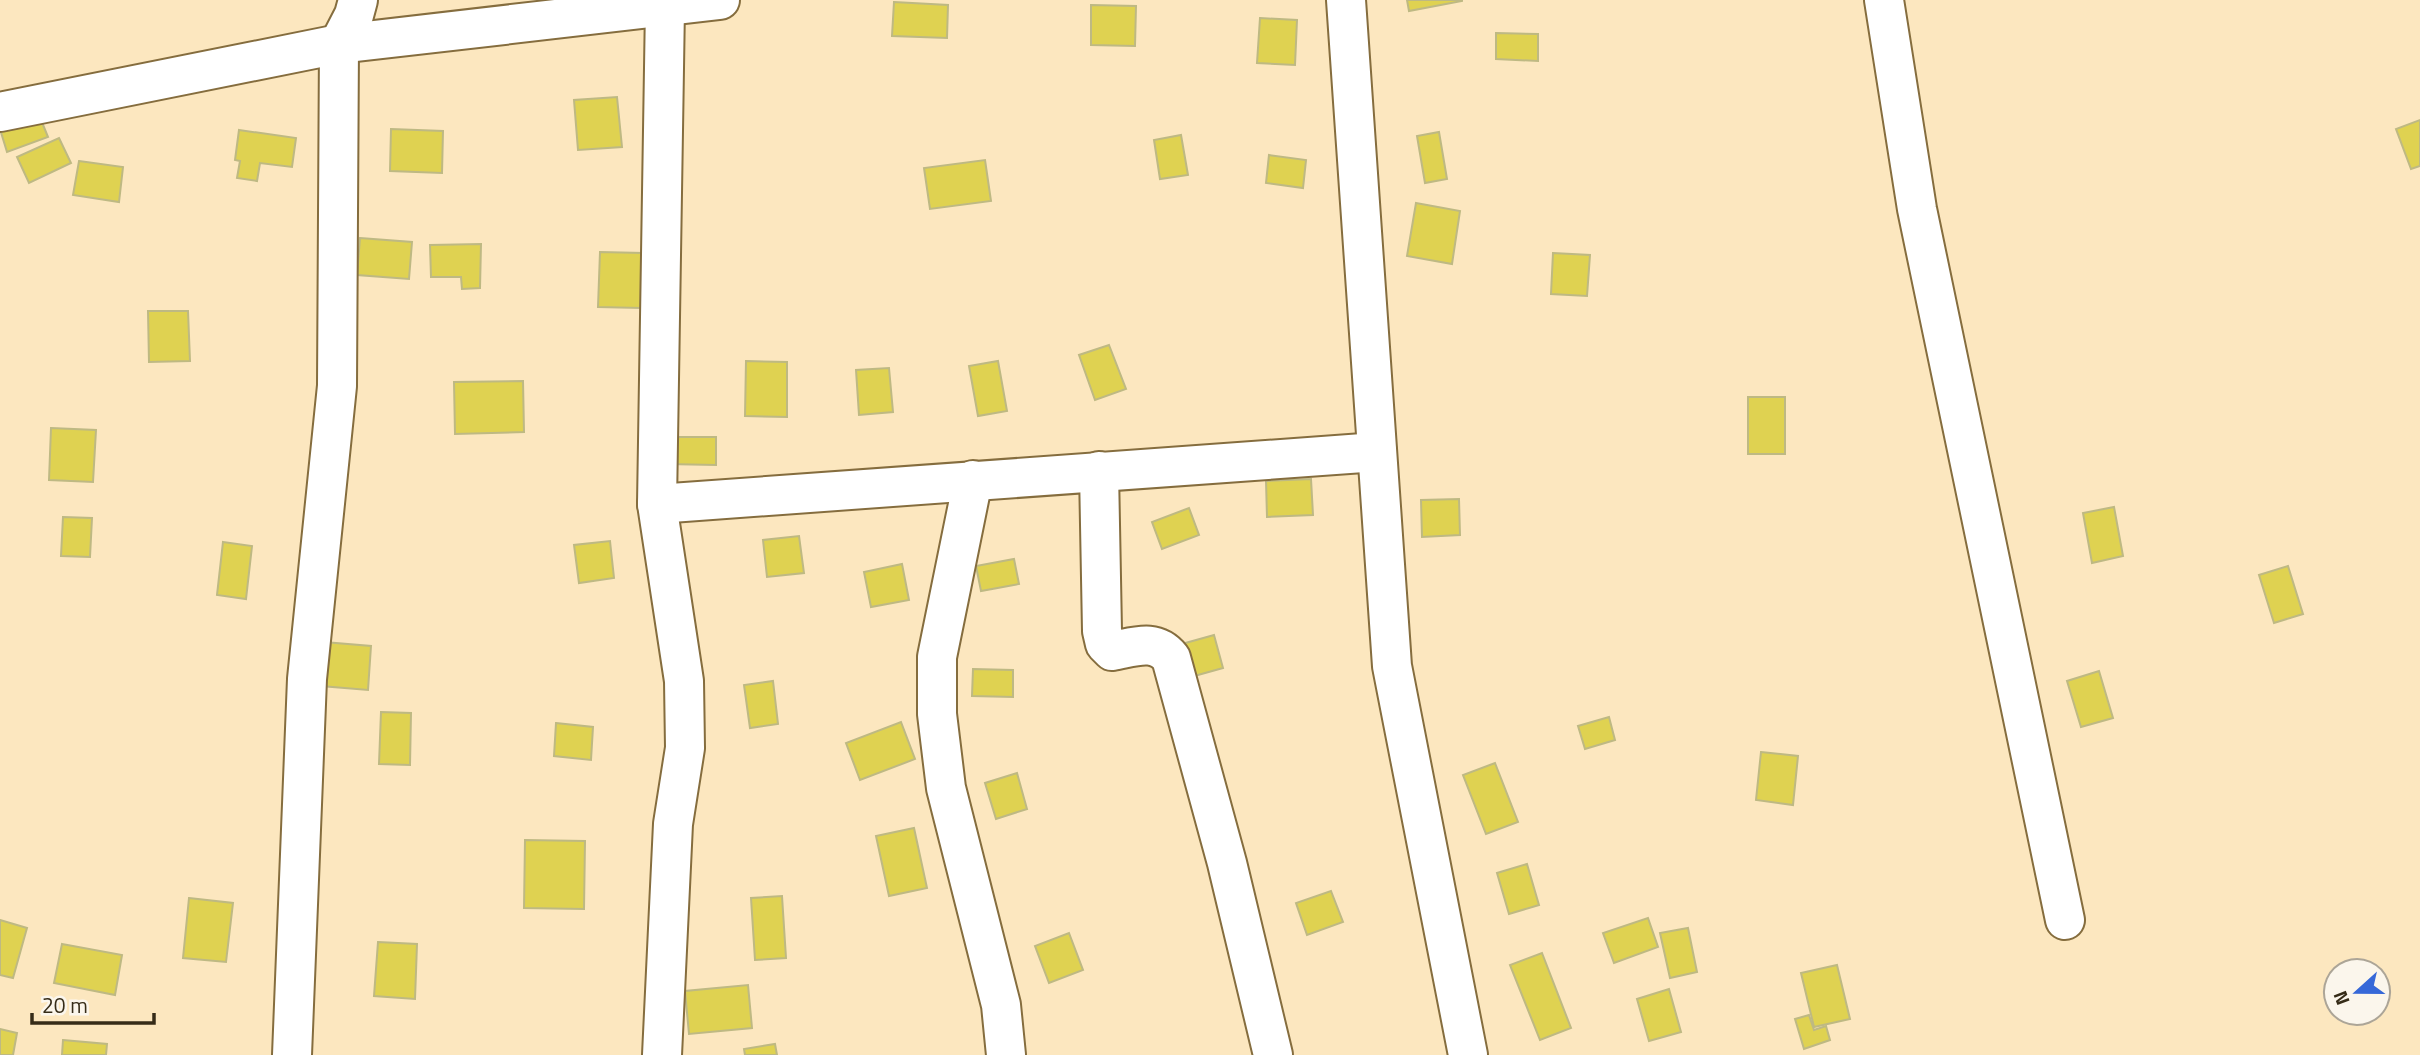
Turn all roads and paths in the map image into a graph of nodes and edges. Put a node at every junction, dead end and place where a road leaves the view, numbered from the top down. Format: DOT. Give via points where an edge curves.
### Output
graph roads {
  1 [pos="358,0"];
  2 [pos="720,0"];
  3 [pos="1346,0"];
  4 [pos="1884,0"];
  5 [pos="665,6"];
  6 [pos="339,44"];
  7 [pos="0,112"];
  8 [pos="1377,452"];
  9 [pos="1099,471"];
  10 [pos="972,480"];
  11 [pos="657,504"];
  12 [pos="2065,920"];
  13 [pos="292,1055"];
  14 [pos="662,1055"];
  15 [pos="1006,1055"];
  16 [pos="1273,1055"];
  17 [pos="1468,1055"];
  1 -- 6 [label="street"];
  2 -- 5 [label="street"];
  3 -- 8 [label="street"];
  4 -- 12 [label="street" via="1917,209"];
  5 -- 6 [label="street"];
  5 -- 11 [label="street"];
  6 -- 7 [label="street"];
  6 -- 13 [label="street" via="337,386 307,679"];
  8 -- 9 [label="street"];
  8 -- 17 [label="street" via="1392,666"];
  9 -- 10 [label="street"];
  9 -- 16 [label="street" via="1105,644 1112,650 1154,645 1171,658"];
  10 -- 11 [label="street"];
  10 -- 15 [label="street" via="937,657 937,714 946,788 1001,1005"];
  11 -- 14 [label="street" via="684,681 685,748 673,824"];
}
